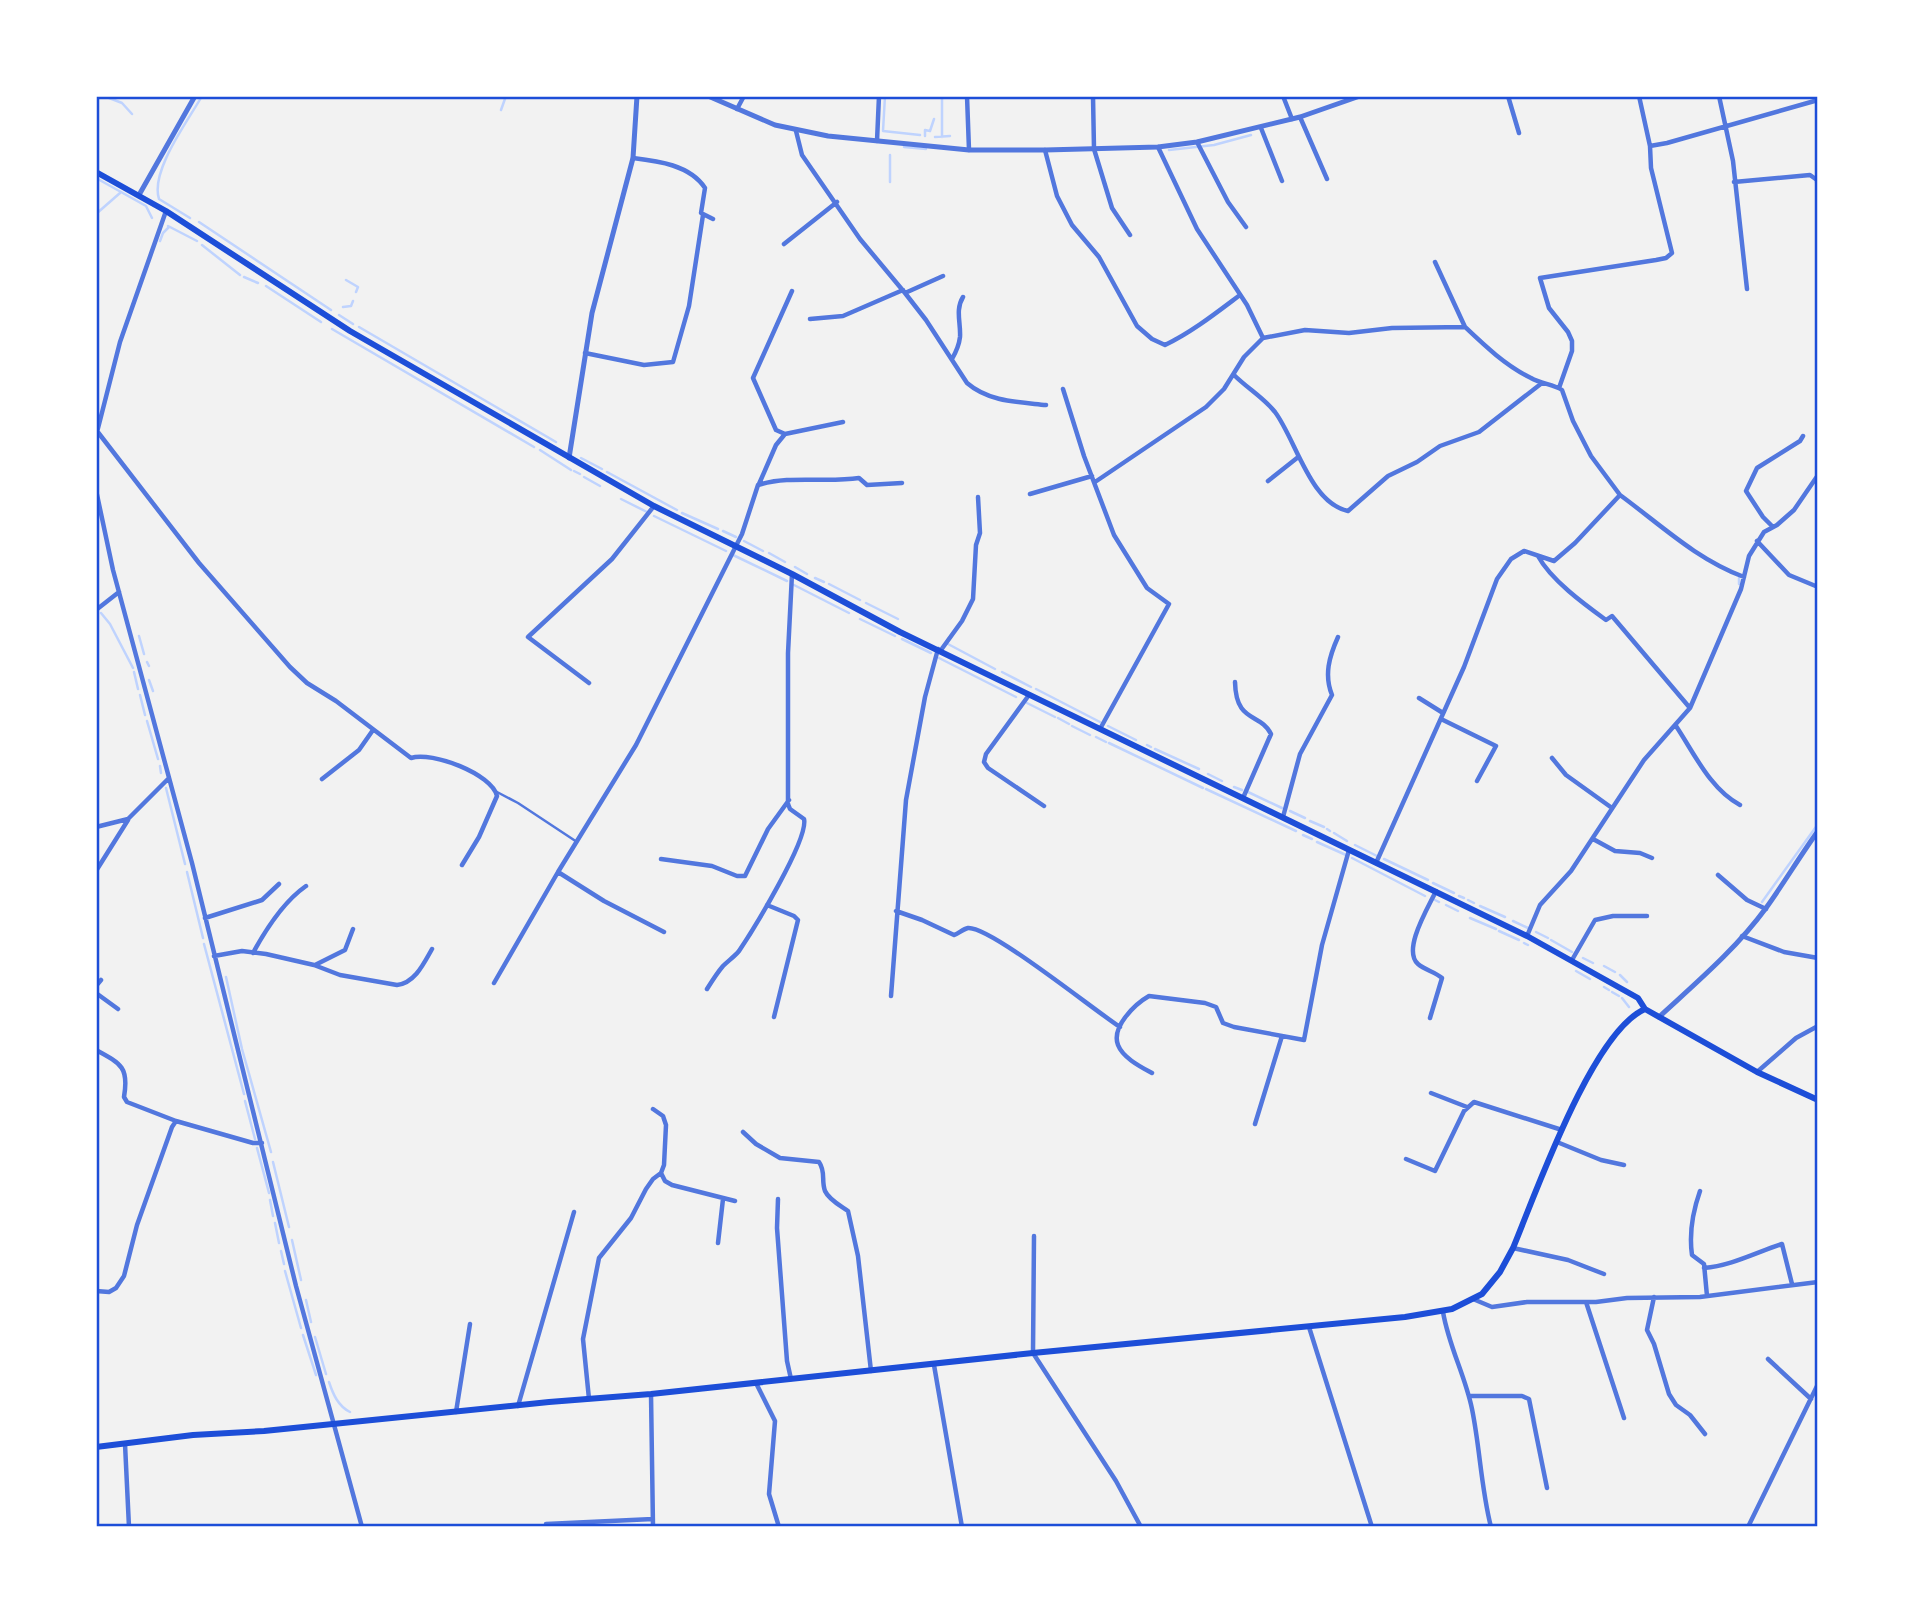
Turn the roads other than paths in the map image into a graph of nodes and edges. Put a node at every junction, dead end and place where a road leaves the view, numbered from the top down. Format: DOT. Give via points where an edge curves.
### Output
graph roads {
  1 [pos="195,96"];
  2 [pos="637,96"];
  3 [pos="708,96"];
  4 [pos="744,96"];
  5 [pos="879,96"];
  6 [pos="967,96"];
  7 [pos="1093,96"];
  8 [pos="1283,96"];
  9 [pos="1360,96"];
  10 [pos="1508,96"];
  11 [pos="1639,96"];
  12 [pos="1719,96"];
  13 [pos="1818,100"];
  14 [pos="737,109"];
  15 [pos="1300,117"];
  16 [pos="1292,119"];
  17 [pos="1725,126"];
  18 [pos="1261,128"];
  19 [pos="796,131"];
  20 [pos="1519,133"];
  21 [pos="877,141"];
  22 [pos="1197,142"];
  23 [pos="1650,146"];
  24 [pos="1158,147"];
  25 [pos="1094,149"];
  26 [pos="969,150"];
  27 [pos="1045,150"];
  28 [pos="633,158"];
  29 [pos="96,172"];
  30 [pos="1327,179"];
  31 [pos="1282,181"];
  32 [pos="1734,183"];
  33 [pos="1818,193"];
  34 [pos="139,195"];
  35 [pos="837,202"];
  36 [pos="166,211"];
  37 [pos="703,215"];
  38 [pos="713,219"];
  39 [pos="1246,227"];
  40 [pos="1130,235"];
  41 [pos="784,244"];
  42 [pos="1435,262"];
  43 [pos="943,276"];
  44 [pos="1747,289"];
  45 [pos="792,291"];
  46 [pos="904,291"];
  47 [pos="1241,295"];
  48 [pos="962,298"];
  49 [pos="810,319"];
  50 [pos="1465,327"];
  51 [pos="1263,338"];
  52 [pos="585,353"];
  53 [pos="952,360"];
  54 [pos="1234,375"];
  55 [pos="1543,383"];
  56 [pos="1559,388"];
  57 [pos="1063,389"];
  58 [pos="1045,405"];
  59 [pos="844,422"];
  60 [pos="97,434"];
  61 [pos="785,434"];
  62 [pos="1803,436"];
  63 [pos="569,458"];
  64 [pos="1297,458"];
  65 [pos="1818,475"];
  66 [pos="1094,479"];
  67 [pos="1268,481"];
  68 [pos="902,483"];
  69 [pos="758,485"];
  70 [pos="96,490"];
  71 [pos="1030,494"];
  72 [pos="1620,495"];
  73 [pos="978,497"];
  74 [pos="654,506"];
  75 [pos="1773,527"];
  76 [pos="1757,541"];
  77 [pos="736,546"];
  78 [pos="1537,555"];
  79 [pos="792,574"];
  80 [pos="1744,577"];
  81 [pos="1818,587"];
  82 [pos="119,592"];
  83 [pos="96,610"];
  84 [pos="1338,637"];
  85 [pos="940,650"];
  86 [pos="1235,682"];
  87 [pos="589,683"];
  88 [pos="1029,695"];
  89 [pos="1419,698"];
  90 [pos="1690,708"];
  91 [pos="1443,712"];
  92 [pos="1441,719"];
  93 [pos="1676,726"];
  94 [pos="373,730"];
  95 [pos="1100,730"];
  96 [pos="1552,758"];
  97 [pos="169,778"];
  98 [pos="322,779"];
  99 [pos="1477,781"];
  100 [pos="497,792"];
  101 [pos="1243,798"];
  102 [pos="789,800"];
  103 [pos="1740,805"];
  104 [pos="1044,806"];
  105 [pos="1612,808"];
  106 [pos="1283,817"];
  107 [pos="128,820"];
  108 [pos="96,827"];
  109 [pos="1818,831"];
  110 [pos="1593,839"];
  111 [pos="577,842"];
  112 [pos="1349,850"];
  113 [pos="1652,858"];
  114 [pos="661,859"];
  115 [pos="1376,863"];
  116 [pos="462,864"];
  117 [pos="96,871"];
  118 [pos="558,872"];
  119 [pos="1718,875"];
  120 [pos="279,884"];
  121 [pos="306,886"];
  122 [pos="1436,891"];
  123 [pos="767,905"];
  124 [pos="1766,909"];
  125 [pos="896,911"];
  126 [pos="1647,916"];
  127 [pos="205,918"];
  128 [pos="353,929"];
  129 [pos="664,932"];
  130 [pos="1527,936"];
  131 [pos="1742,936"];
  132 [pos="432,949"];
  133 [pos="253,953"];
  134 [pos="214,956"];
  135 [pos="1818,958"];
  136 [pos="1572,960"];
  137 [pos="314,965"];
  138 [pos="101,980"];
  139 [pos="494,983"];
  140 [pos="96,986"];
  141 [pos="707,989"];
  142 [pos="96,993"];
  143 [pos="891,996"];
  144 [pos="118,1009"];
  145 [pos="1645,1009"];
  146 [pos="774,1017"];
  147 [pos="1659,1017"];
  148 [pos="1430,1018"];
  149 [pos="1818,1026"];
  150 [pos="1120,1027"];
  151 [pos="1282,1036"];
  152 [pos="96,1051"];
  153 [pos="1757,1072"];
  154 [pos="1152,1073"];
  155 [pos="1431,1093"];
  156 [pos="1818,1100"];
  157 [pos="1467,1107"];
  158 [pos="653,1109"];
  159 [pos="176,1121"];
  160 [pos="1255,1124"];
  161 [pos="1562,1130"];
  162 [pos="743,1132"];
  163 [pos="1557,1142"];
  164 [pos="262,1143"];
  165 [pos="1406,1159"];
  166 [pos="1625,1165"];
  167 [pos="661,1173"];
  168 [pos="1700,1191"];
  169 [pos="723,1199"];
  170 [pos="778,1199"];
  171 [pos="735,1200"];
  172 [pos="574,1212"];
  173 [pos="1034,1236"];
  174 [pos="718,1243"];
  175 [pos="1513,1248"];
  176 [pos="1704,1268"];
  177 [pos="1604,1274"];
  178 [pos="1818,1282"];
  179 [pos="1792,1284"];
  180 [pos="96,1292"];
  181 [pos="1707,1296"];
  182 [pos="1654,1297"];
  183 [pos="1472,1299"];
  184 [pos="1586,1302"];
  185 [pos="1443,1312"];
  186 [pos="470,1324"];
  187 [pos="1309,1327"];
  188 [pos="1033,1353"];
  189 [pos="1768,1359"];
  190 [pos="934,1365"];
  191 [pos="871,1371"];
  192 [pos="791,1379"];
  193 [pos="756,1383"];
  194 [pos="1818,1384"];
  195 [pos="651,1394"];
  196 [pos="1469,1396"];
  197 [pos="589,1399"];
  198 [pos="1811,1399"];
  199 [pos="518,1406"];
  200 [pos="455,1413"];
  201 [pos="1624,1418"];
  202 [pos="335,1423"];
  203 [pos="1705,1434"];
  204 [pos="125,1444"];
  205 [pos="96,1447"];
  206 [pos="1547,1488"];
  207 [pos="653,1520"];
  208 [pos="546,1524"];
  209 [pos="129,1527"];
  210 [pos="362,1527"];
  211 [pos="653,1527"];
  212 [pos="779,1527"];
  213 [pos="962,1527"];
  214 [pos="1141,1527"];
  215 [pos="1371,1527"];
  216 [pos="1491,1527"];
  217 [pos="1748,1527"];
  1 -- 34 [label="street"];
  2 -- 28 [label="street"];
  3 -- 14 [label="street"];
  4 -- 14 [label="street"];
  5 -- 21 [label="street"];
  6 -- 26 [label="street"];
  7 -- 25 [label="street"];
  8 -- 16 [label="street"];
  9 -- 15 [label="street"];
  10 -- 20 [label="street"];
  11 -- 23 [label="street"];
  12 -- 17 [label="street"];
  13 -- 17 [label="street"];
  14 -- 19 [label="street"];
  15 -- 16 [label="street"];
  15 -- 30 [label="street"];
  16 -- 18 [label="street"];
  17 -- 23 [label="street"];
  17 -- 32 [label="street"];
  18 -- 22 [label="street"];
  18 -- 31 [label="street"];
  19 -- 21 [label="street"];
  19 -- 35 [label="street" via="802,155"];
  21 -- 26 [label="street"];
  22 -- 24 [label="street"];
  22 -- 39 [label="street"];
  23 -- 56 [label="street" via="1672,254 1656,261 1541,278 1549,308 1572,341"];
  24 -- 25 [label="street"];
  24 -- 47 [label="street" via="1197,229"];
  25 -- 27 [label="street"];
  25 -- 40 [label="street" via="1112,208"];
  26 -- 27 [label="street"];
  27 -- 47 [label="street" via="1057,196 1072,225 1099,257 1138,326 1152,339 1165,345 1176,340"];
  28 -- 37 [label="street" via="666,163 695,176 705,188"];
  28 -- 52 [label="street"];
  29 -- 34 [label="main road"];
  32 -- 33 [label="street" via="1810,175"];
  32 -- 44 [label="street"];
  34 -- 36 [label="main road"];
  35 -- 41 [label="street"];
  35 -- 46 [label="street" via="860,239"];
  36 -- 60 [label="street" via="123,333"];
  36 -- 63 [label="main road" via="350,331"];
  37 -- 38 [label="street"];
  37 -- 52 [label="street" via="673,362 644,365"];
  42 -- 50 [label="street"];
  43 -- 46 [label="street"];
  45 -- 61 [label="street" via="753,378 776,430"];
  46 -- 49 [label="street" via="843,316"];
  46 -- 53 [label="street"];
  47 -- 51 [label="street"];
  48 -- 53 [label="street" via="958,304 960,337"];
  50 -- 51 [label="street" via="1349,333 1305,330"];
  50 -- 55 [label="street" via="1516,369"];
  51 -- 54 [label="street"];
  52 -- 63 [label="street"];
  53 -- 58 [label="street" via="974,389 993,398"];
  54 -- 64 [label="street" via="1273,410 1295,446"];
  54 -- 66 [label="street" via="1206,407"];
  55 -- 56 [label="street"];
  55 -- 64 [label="street" via="1479,432 1440,446 1388,476 1348,511 1329,502"];
  56 -- 72 [label="street" via="1591,456"];
  57 -- 66 [label="street"];
  59 -- 61 [label="street"];
  60 -- 94 [label="street" via="199,563 290,667"];
  61 -- 69 [label="street"];
  62 -- 75 [label="street" via="1757,468 1745,491"];
  63 -- 74 [label="main road"];
  64 -- 67 [label="street"];
  65 -- 75 [label="street" via="1794,510"];
  66 -- 71 [label="street"];
  66 -- 95 [label="street" via="1127,558 1147,588 1169,604"];
  68 -- 69 [label="street" via="867,485 859,478"];
  69 -- 77 [label="street"];
  70 -- 82 [label="street"];
  72 -- 78 [label="street" via="1554,561"];
  72 -- 80 [label="street" via="1682,544"];
  73 -- 85 [label="street" via="980,533 973,599"];
  74 -- 77 [label="main road"];
  74 -- 87 [label="street" via="612,559 528,637"];
  75 -- 76 [label="street"];
  76 -- 80 [label="street"];
  76 -- 81 [label="street" via="1789,575"];
  77 -- 79 [label="main road"];
  77 -- 111 [label="street" via="636,745"];
  78 -- 90 [label="street" via="1585,604 1606,620 1612,616"];
  78 -- 91 [label="street" via="1519,553 1503,569"];
  79 -- 85 [label="main road"];
  79 -- 102 [label="street"];
  80 -- 90 [label="street"];
  82 -- 83 [label="street"];
  82 -- 97 [label="street"];
  84 -- 106 [label="street" via="1327,669 1332,695 1300,754"];
  85 -- 88 [label="main road"];
  85 -- 125 [label="street" via="925,697 906,800"];
  86 -- 101 [label="street" via="1242,709 1271,734"];
  88 -- 95 [label="main road"];
  88 -- 104 [label="street" via="984,762"];
  89 -- 91 [label="street"];
  90 -- 93 [label="street"];
  91 -- 92 [label="street"];
  92 -- 99 [label="street" via="1496,746"];
  92 -- 115 [label="street"];
  93 -- 103 [label="street" via="1700,766"];
  93 -- 105 [label="street" via="1644,760"];
  94 -- 98 [label="street" via="359,750"];
  94 -- 100 [label="street" via="411,758 426,756 457,765"];
  95 -- 101 [label="main road"];
  96 -- 105 [label="street" via="1566,775"];
  97 -- 107 [label="street"];
  97 -- 127 [label="street"];
  100 -- 111 [label="street"];
  100 -- 116 [label="street"];
  101 -- 106 [label="main road"];
  102 -- 114 [label="street" via="768,829 745,876"];
  102 -- 123 [label="street" via="790,809 804,819 805,826"];
  105 -- 110 [label="street"];
  106 -- 112 [label="main road"];
  107 -- 108 [label="street"];
  107 -- 117 [label="street"];
  109 -- 124 [label="street"];
  110 -- 113 [label="street" via="1615,851"];
  110 -- 130 [label="street" via="1540,905"];
  111 -- 118 [label="street"];
  112 -- 115 [label="main road"];
  112 -- 151 [label="street" via="1322,945 1304,1040"];
  115 -- 122 [label="main road"];
  118 -- 129 [label="street"];
  118 -- 139 [label="street"];
  119 -- 124 [label="street" via="1747,900"];
  120 -- 127 [label="street" via="262,900"];
  121 -- 133 [label="street" via="270,925"];
  122 -- 130 [label="main road"];
  122 -- 148 [label="street" via="1412,953 1415,962 1442,978"];
  123 -- 141 [label="street" via="740,949"];
  123 -- 146 [label="street" via="798,920"];
  124 -- 131 [label="street"];
  125 -- 143 [label="street"];
  125 -- 150 [label="street" via="954,935 973,929 1010,948"];
  126 -- 136 [label="street" via="1595,920"];
  127 -- 134 [label="street"];
  128 -- 137 [label="street" via="345,950"];
  130 -- 136 [label="main road"];
  131 -- 135 [label="street" via="1784,952"];
  131 -- 147 [label="street"];
  132 -- 137 [label="street" via="404,985 340,975"];
  133 -- 134 [label="street"];
  133 -- 137 [label="street"];
  134 -- 164 [label="street"];
  136 -- 145 [label="main road" via="1638,998"];
  138 -- 140 [label="street"];
  142 -- 144 [label="street"];
  145 -- 147 [label="main road"];
  145 -- 161 [label="main road" via="1630,1018 1603,1051"];
  147 -- 153 [label="main road"];
  149 -- 153 [label="street" via="1796,1038"];
  150 -- 151 [label="street" via="1135,1007 1152,996 1205,1003 1216,1007 1227,1025"];
  150 -- 154 [label="street" via="1118,1046"];
  151 -- 160 [label="street"];
  152 -- 159 [label="street" via="125,1071 127,1102"];
  153 -- 156 [label="main road"];
  155 -- 157 [label="street"];
  157 -- 161 [label="street" via="1479,1102"];
  157 -- 165 [label="street" via="1437,1170"];
  158 -- 167 [label="street" via="666,1125"];
  159 -- 164 [label="street"];
  159 -- 180 [label="street" via="136,1225 121,1282 109,1292"];
  161 -- 163 [label="main road"];
  162 -- 191 [label="street" via="780,1158 819,1162 824,1169 824,1189 848,1212 858,1256"];
  163 -- 166 [label="street"];
  163 -- 175 [label="main road"];
  164 -- 202 [label="street"];
  167 -- 169 [label="street" via="672,1185"];
  167 -- 197 [label="street" via="599,1258 583,1339"];
  168 -- 176 [label="street" via="1691,1246 1692,1255 1703,1261"];
  169 -- 171 [label="street"];
  169 -- 174 [label="street"];
  170 -- 192 [label="street"];
  172 -- 199 [label="street"];
  173 -- 188 [label="street"];
  175 -- 177 [label="street" via="1568,1260"];
  175 -- 183 [label="main road" via="1500,1272"];
  176 -- 179 [label="street" via="1782,1244"];
  176 -- 181 [label="street"];
  178 -- 179 [label="street"];
  179 -- 181 [label="street"];
  181 -- 182 [label="street"];
  182 -- 184 [label="street"];
  182 -- 203 [label="street" via="1647,1330 1669,1394"];
  183 -- 184 [label="street" via="1492,1307"];
  183 -- 185 [label="main road"];
  184 -- 201 [label="street"];
  185 -- 187 [label="main road"];
  185 -- 196 [label="street" via="1449,1344"];
  186 -- 200 [label="street"];
  187 -- 188 [label="main road"];
  187 -- 215 [label="street"];
  188 -- 190 [label="main road"];
  188 -- 214 [label="street"];
  189 -- 198 [label="street"];
  190 -- 191 [label="main road"];
  190 -- 213 [label="street"];
  191 -- 192 [label="main road"];
  192 -- 193 [label="main road"];
  193 -- 195 [label="main road"];
  193 -- 212 [label="street" via="775,1421 769,1494"];
  194 -- 198 [label="street"];
  195 -- 197 [label="main road"];
  195 -- 207 [label="street"];
  196 -- 206 [label="street" via="1530,1399"];
  196 -- 216 [label="street"];
  197 -- 199 [label="main road"];
  198 -- 217 [label="street"];
  199 -- 200 [label="main road"];
  200 -- 202 [label="main road"];
  202 -- 204 [label="main road"];
  202 -- 210 [label="street"];
  204 -- 205 [label="main road"];
  204 -- 209 [label="street"];
  207 -- 208 [label="street"];
  207 -- 211 [label="street"];
}
